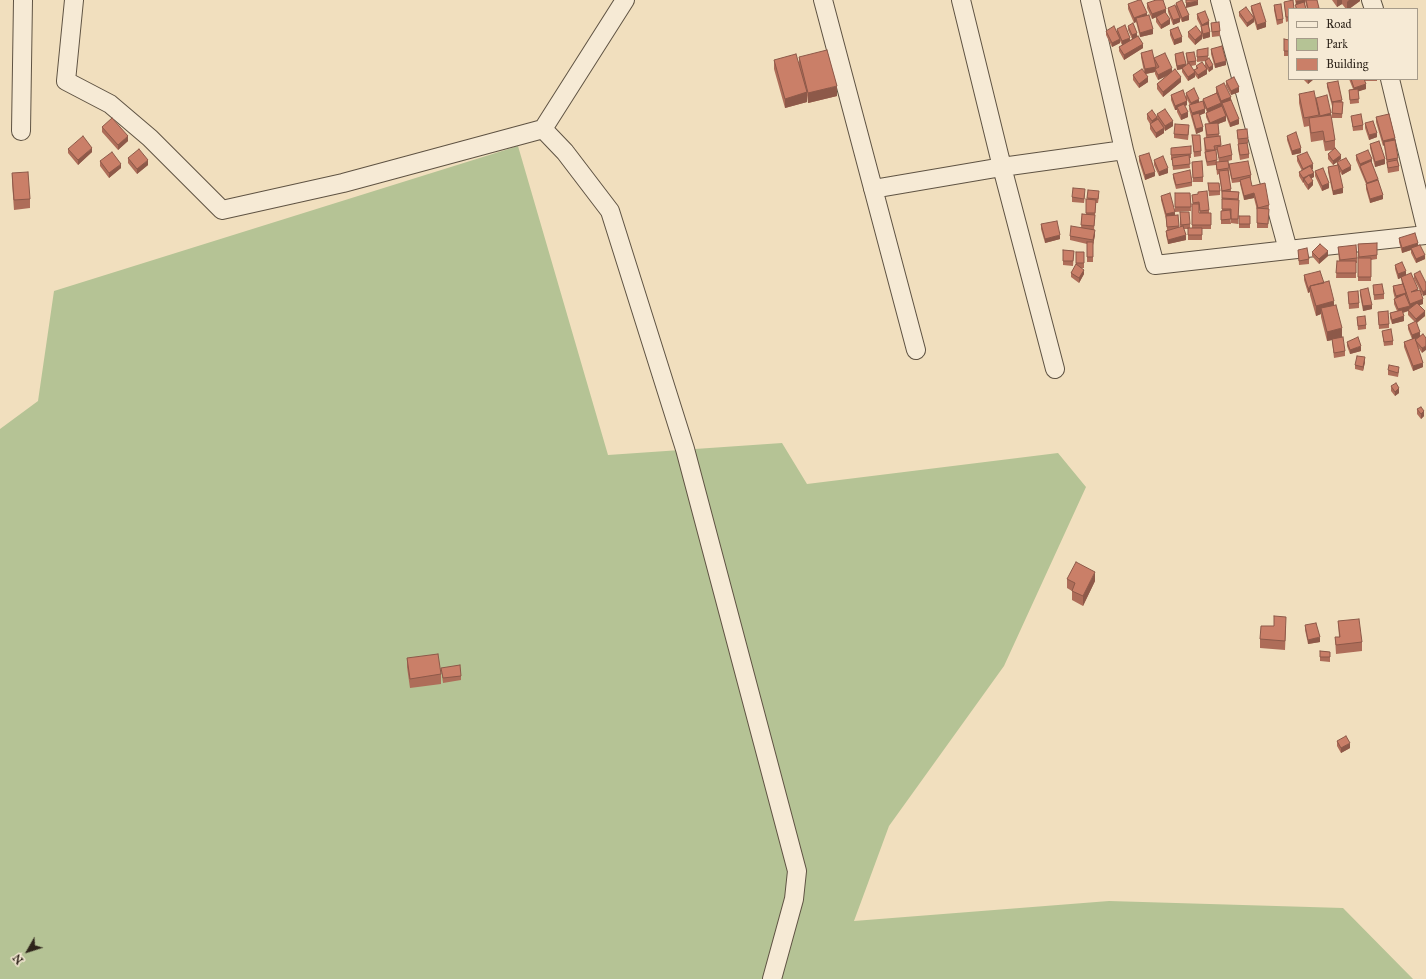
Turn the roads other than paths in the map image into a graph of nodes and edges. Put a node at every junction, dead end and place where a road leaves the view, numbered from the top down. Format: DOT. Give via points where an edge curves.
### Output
graph roads {
  1 [pos="23,0"];
  2 [pos="74,0"];
  3 [pos="625,0"];
  4 [pos="823,0"];
  5 [pos="961,0"];
  6 [pos="1090,0"];
  7 [pos="1220,0"];
  8 [pos="1390,80"];
  9 [pos="543,129"];
  10 [pos="21,131"];
  11 [pos="1124,150"];
  12 [pos="1002,167"];
  13 [pos="873,189"];
  14 [pos="1426,228"];
  15 [pos="1426,234"];
  16 [pos="1288,250"];
  17 [pos="916,350"];
  18 [pos="1055,369"];
  19 [pos="772,979"];
  1 -- 10 [label="street"];
  2 -- 9 [label="street" via="66,81 110,104 150,138 222,210 343,183"];
  3 -- 9 [label="street"];
  4 -- 13 [label="street"];
  5 -- 12 [label="street"];
  6 -- 11 [label="street"];
  7 -- 16 [label="street"];
  8 -- 14 [label="street"];
  9 -- 19 [label="street" via="589,182 610,211 688,456 797,871 794,899"];
  11 -- 12 [label="street"];
  11 -- 16 [label="street" via="1155,265"];
  12 -- 13 [label="street"];
  12 -- 18 [label="street"];
  13 -- 17 [label="street"];
  15 -- 16 [label="street"];
}
